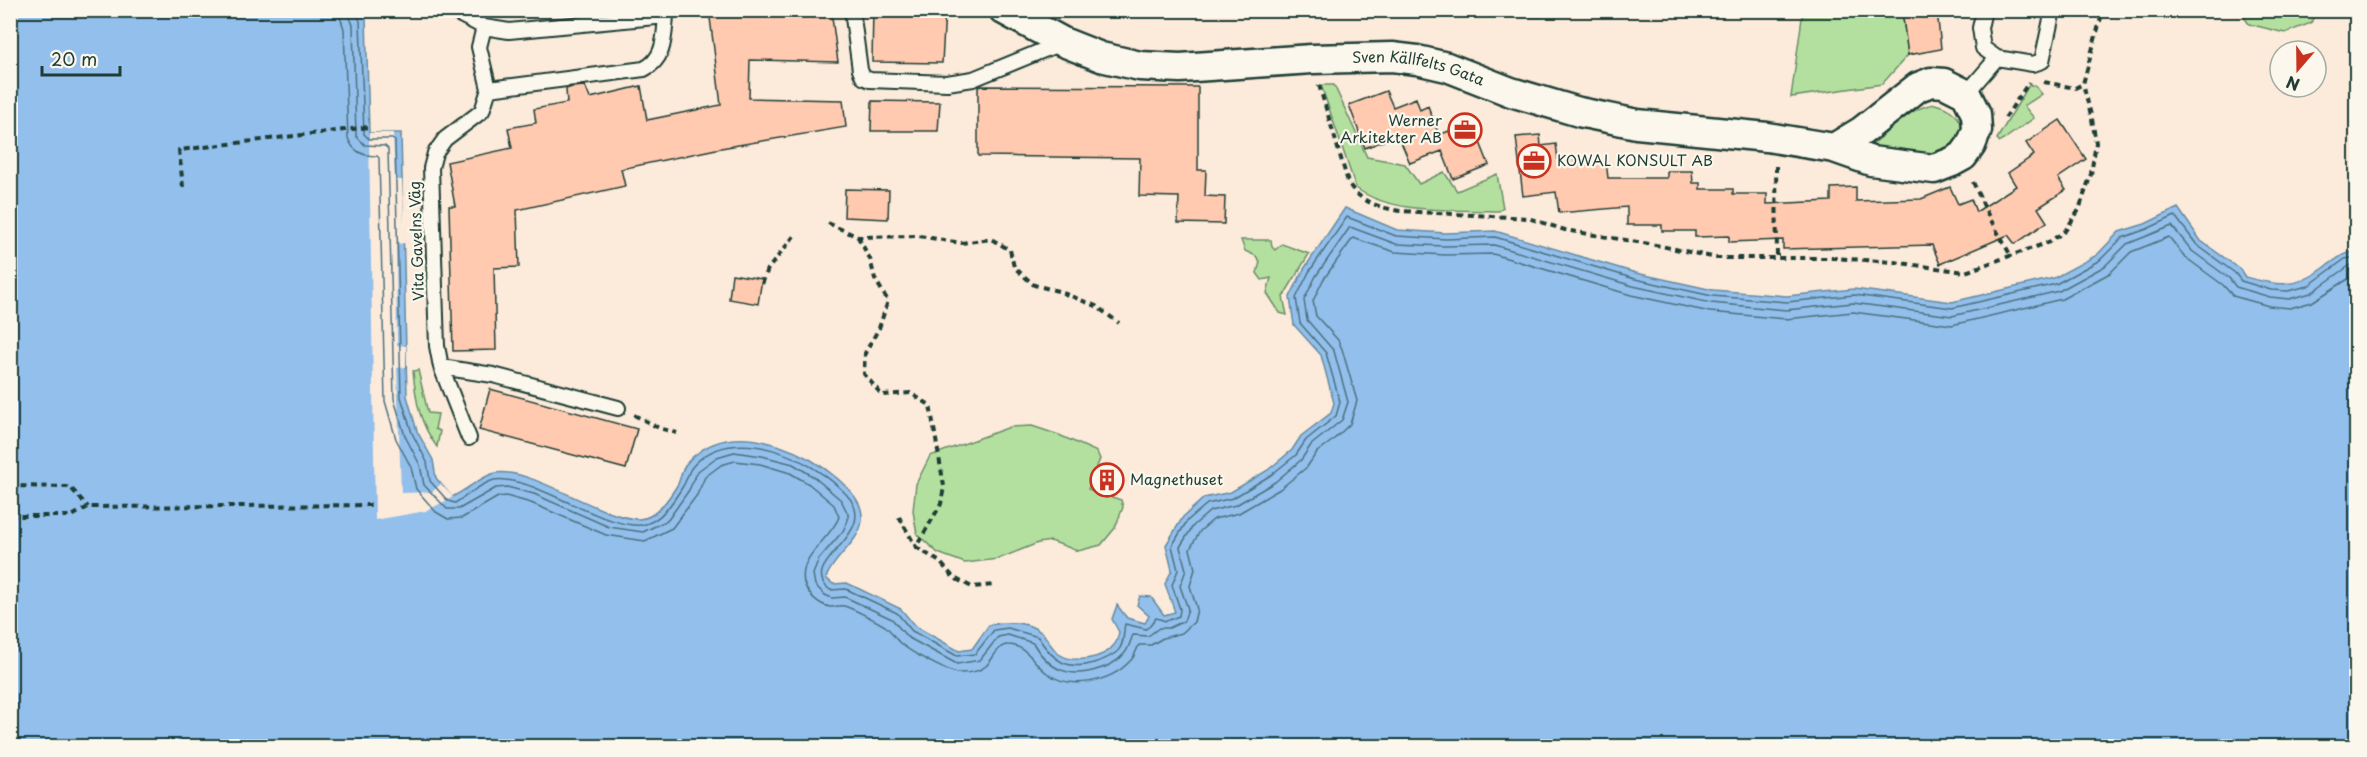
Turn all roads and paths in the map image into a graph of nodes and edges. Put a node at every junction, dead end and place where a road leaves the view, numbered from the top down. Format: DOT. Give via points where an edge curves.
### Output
graph roads {
  1 [pos="451,10"];
  2 [pos="852,10"];
  3 [pos="1004,10"];
  4 [pos="1984,10"];
  5 [pos="2053,10"];
  6 [pos="665,13"];
  7 [pos="484,27"];
  8 [pos="1063,42"];
  9 [pos="1997,58"];
  10 [pos="1312,59"];
  11 [pos="2083,84"];
  12 [pos="489,89"];
  13 [pos="1966,94"];
  14 [pos="369,127"];
  15 [pos="1834,148"];
  16 [pos="1776,158"];
  17 [pos="1972,179"];
  18 [pos="183,187"];
  19 [pos="828,223"];
  20 [pos="794,236"];
  21 [pos="858,237"];
  22 [pos="2011,256"];
  23 [pos="1777,258"];
  24 [pos="762,284"];
  25 [pos="1119,323"];
  26 [pos="441,368"];
  27 [pos="618,408"];
  28 [pos="677,433"];
  29 [pos="469,438"];
  30 [pos="10,486"];
  31 [pos="375,505"];
  32 [pos="88,507"];
  33 [pos="10,516"];
  34 [pos="899,517"];
  35 [pos="916,547"];
  36 [pos="994,585"];
  1 -- 7 [label="lane"];
  2 -- 8 [label="lane" via="860,70 870,80 948,83 973,78"];
  3 -- 8 [label="street, Sven Källfelts Gata"];
  4 -- 9 [label="lane" via="1980,28 1983,48"];
  5 -- 9 [label="lane" via="2042,61 2034,64"];
  6 -- 7 [label="lane" via="510,31"];
  6 -- 12 [label="lane" via="659,56 644,69"];
  7 -- 12 [label="lane" via="479,47"];
  8 -- 10 [label="street, Sven Källfelts Gata" via="1101,57 1140,66 1180,68"];
  9 -- 13 [label="lane"];
  10 -- 15 [label="street, Sven Källfelts Gata" via="1417,60 1447,67 1511,92 1626,122"];
  10 -- 23 [label="path" via="1348,182 1354,194 1366,201 1400,211 1528,218 1565,230 1717,258"];
  11 -- 22 [label="path" via="2096,143 2079,210 2065,231 2049,242"];
  12 -- 26 [label="lane, Vita Gavelns Väg" via="482,111 445,139 431,168"];
  13 -- 15 [label="street" via="1944,83 1918,87 1862,132"];
  13 -- 15 [label="street, Sven Källfelts Gata" via="1976,114 1977,130 1963,156 1952,162 1934,169 1871,161"];
  14 -- 18 [label="path" via="179,150"];
  16 -- 23 [label="path"];
  17 -- 22 [label="path"];
  19 -- 21 [label="path"];
  20 -- 24 [label="path" via="768,269"];
  21 -- 25 [label="path" via="919,236 961,243 991,239 1010,249 1014,267 1034,285 1096,306"];
  21 -- 35 [label="path" via="888,300 865,353 864,374 882,395 910,393 930,405 944,486 941,504"];
  22 -- 23 [label="path" via="1965,272 1893,262"];
  26 -- 27 [label="lane" via="493,375"];
  26 -- 29 [label="lane, Vita Gavelns Väg"];
  27 -- 28 [label="path"];
  30 -- 32 [label="path" via="70,487"];
  31 -- 32 [label="path"];
  32 -- 33 [label="path" via="72,516"];
  34 -- 35 [label="path"];
  35 -- 36 [label="path" via="940,562 954,578 972,587"];
}
